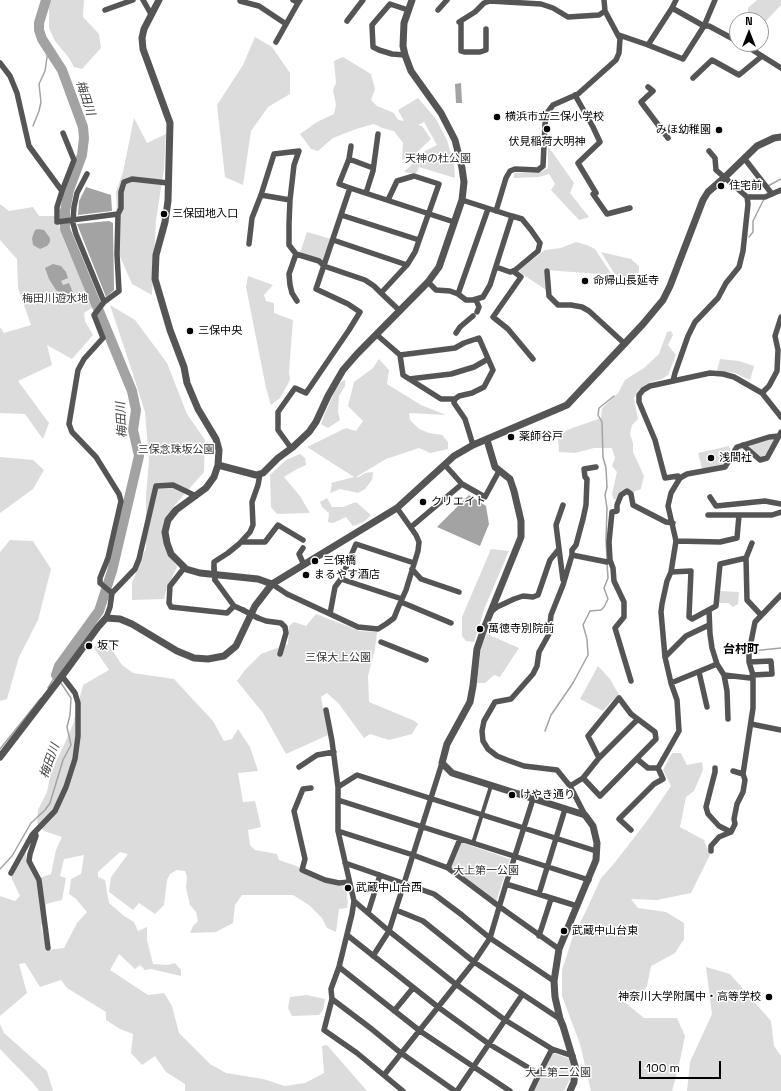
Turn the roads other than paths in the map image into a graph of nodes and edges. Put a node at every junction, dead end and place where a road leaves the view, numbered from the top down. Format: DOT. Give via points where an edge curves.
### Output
graph roads {
  1 [pos="133,0"];
  2 [pos="143,0"];
  3 [pos="159,0"];
  4 [pos="240,0"];
  5 [pos="363,0"];
  6 [pos="412,0"];
  7 [pos="447,0"];
  8 [pos="604,0"];
  9 [pos="676,0"];
  10 [pos="715,0"];
  11 [pos="297,1"];
  12 [pos="672,8"];
  13 [pos="105,10"];
  14 [pos="408,10"];
  15 [pos="438,10"];
  16 [pos="605,11"];
  17 [pos="151,14"];
  18 [pos="347,21"];
  19 [pos="286,24"];
  20 [pos="704,26"];
  21 [pos="486,29"];
  22 [pos="619,35"];
  23 [pos="729,37"];
  24 [pos="276,42"];
  25 [pos="648,45"];
  26 [pos="756,52"];
  27 [pos="405,55"];
  28 [pos="762,56"];
  29 [pos="0,63"];
  30 [pos="781,68"];
  31 [pos="693,78"];
  32 [pos="648,86"];
  33 [pos="575,95"];
  34 [pos="63,133"];
  35 [pos="378,134"];
  36 [pos="781,137"];
  37 [pos="668,138"];
  38 [pos="351,146"];
  39 [pos="709,151"];
  40 [pos="744,158"];
  41 [pos="348,159"];
  42 [pos="373,168"];
  43 [pos="87,174"];
  44 [pos="724,178"];
  45 [pos="168,184"];
  46 [pos="350,188"];
  47 [pos="62,190"];
  48 [pos="781,190"];
  49 [pos="366,193"];
  50 [pos="772,194"];
  51 [pos="261,195"];
  52 [pos="746,197"];
  53 [pos="290,200"];
  54 [pos="388,200"];
  55 [pos="462,200"];
  56 [pos="630,208"];
  57 [pos="488,209"];
  58 [pos="496,211"];
  59 [pos="118,214"];
  60 [pos="428,214"];
  61 [pos="341,215"];
  62 [pos="512,216"];
  63 [pos="72,220"];
  64 [pos="454,222"];
  65 [pos="333,240"];
  66 [pos="419,240"];
  67 [pos="249,244"];
  68 [pos="296,254"];
  69 [pos="407,265"];
  70 [pos="324,266"];
  71 [pos="496,267"];
  72 [pos="513,271"];
  73 [pos="547,271"];
  74 [pos="428,282"];
  75 [pos="381,293"];
  76 [pos="458,294"];
  77 [pos="476,300"];
  78 [pos="297,301"];
  79 [pos="103,303"];
  80 [pos="400,311"];
  81 [pos="781,317"];
  82 [pos="456,333"];
  83 [pos="377,335"];
  84 [pos="625,344"];
  85 [pos="400,355"];
  86 [pos="488,359"];
  87 [pos="533,359"];
  88 [pos="409,379"];
  89 [pos="674,381"];
  90 [pos="762,393"];
  91 [pos="455,399"];
  92 [pos="781,417"];
  93 [pos="780,434"];
  94 [pos="487,440"];
  95 [pos="474,445"];
  96 [pos="743,445"];
  97 [pos="291,448"];
  98 [pos="218,465"];
  99 [pos="445,465"];
  100 [pos="596,467"];
  101 [pos="499,471"];
  102 [pos="260,474"];
  103 [pos="680,478"];
  104 [pos="462,484"];
  105 [pos="196,496"];
  106 [pos="710,497"];
  107 [pos="781,504"];
  108 [pos="563,505"];
  109 [pos="397,508"];
  110 [pos="781,512"];
  111 [pos="708,515"];
  112 [pos="739,515"];
  113 [pos="673,523"];
  114 [pos="411,527"];
  115 [pos="303,540"];
  116 [pos="676,541"];
  117 [pos="241,542"];
  118 [pos="752,543"];
  119 [pos="303,548"];
  120 [pos="559,549"];
  121 [pos="572,555"];
  122 [pos="746,558"];
  123 [pos="610,560"];
  124 [pos="304,565"];
  125 [pos="413,566"];
  126 [pos="184,568"];
  127 [pos="671,572"];
  128 [pos="341,579"];
  129 [pos="272,584"];
  130 [pos="564,585"];
  131 [pos="459,592"];
  132 [pos="112,593"];
  133 [pos="781,595"];
  134 [pos="401,600"];
  135 [pos="234,606"];
  136 [pos="709,610"];
  137 [pos="491,612"];
  138 [pos="330,614"];
  139 [pos="761,615"];
  140 [pos="106,618"];
  141 [pos="451,623"];
  142 [pos="709,625"];
  143 [pos="381,642"];
  144 [pos="280,654"];
  145 [pos="665,657"];
  146 [pos="426,660"];
  147 [pos="749,662"];
  148 [pos="717,664"];
  149 [pos="699,672"];
  150 [pos="724,675"];
  151 [pos="753,675"];
  152 [pos="62,676"];
  153 [pos="631,681"];
  154 [pos="671,683"];
  155 [pos="707,707"];
  156 [pos="326,710"];
  157 [pos="728,719"];
  158 [pos="637,720"];
  159 [pos="751,724"];
  160 [pos="781,730"];
  161 [pos="334,752"];
  162 [pos="1,753"];
  163 [pos="599,758"];
  164 [pos="637,759"];
  165 [pos="442,763"];
  166 [pos="300,766"];
  167 [pos="658,768"];
  168 [pos="715,768"];
  169 [pos="733,771"];
  170 [pos="743,774"];
  171 [pos="583,778"];
  172 [pos="338,786"];
  173 [pos="491,786"];
  174 [pos="570,786"];
  175 [pos="311,788"];
  176 [pos="431,799"];
  177 [pos="534,799"];
  178 [pos="338,800"];
  179 [pos="565,809"];
  180 [pos="482,815"];
  181 [pos="585,815"];
  182 [pos="422,827"];
  183 [pos="524,828"];
  184 [pos="631,830"];
  185 [pos="338,831"];
  186 [pos="35,832"];
  187 [pos="731,832"];
  188 [pos="556,838"];
  189 [pos="460,839"];
  190 [pos="473,843"];
  191 [pos="596,851"];
  192 [pos="710,851"];
  193 [pos="413,855"];
  194 [pos="514,856"];
  195 [pos="345,863"];
  196 [pos="548,866"];
  197 [pos="448,868"];
  198 [pos="12,873"];
  199 [pos="380,875"];
  200 [pos="589,880"];
  201 [pos="349,882"];
  202 [pos="404,882"];
  203 [pos="506,884"];
  204 [pos="539,894"];
  205 [pos="551,899"];
  206 [pos="354,901"];
  207 [pos="578,906"];
  208 [pos="500,907"];
  209 [pos="396,910"];
  210 [pos="368,914"];
  211 [pos="388,931"];
  212 [pos="346,935"];
  213 [pos="539,936"];
  214 [pos="490,938"];
  215 [pos="48,948"];
  216 [pos="559,949"];
  217 [pos="373,956"];
  218 [pos="474,962"];
  219 [pos="339,967"];
  220 [pos="554,981"];
  221 [pos="456,984"];
  222 [pos="413,988"];
  223 [pos="522,995"];
  224 [pos="332,999"];
  225 [pos="438,1007"];
  226 [pos="394,1011"];
  227 [pos="560,1019"];
  228 [pos="505,1020"];
  229 [pos="420,1031"];
  230 [pos="489,1044"];
  231 [pos="552,1049"];
  232 [pos="401,1053"];
  233 [pos="572,1056"];
  234 [pos="473,1067"];
  235 [pos="539,1074"];
  236 [pos="384,1075"];
  237 [pos="403,1091"];
  238 [pos="456,1091"];
  239 [pos="510,1091"];
  240 [pos="531,1091"];
  241 [pos="570,1091"];
  1 -- 13 [label="street"];
  2 -- 17 [label="street"];
  3 -- 17 [label="street"];
  4 -- 19 [label="street" via="259,6"];
  5 -- 18 [label="street"];
  6 -- 14 [label="street"];
  7 -- 15 [label="street"];
  8 -- 16 [label="street"];
  9 -- 12 [label="street"];
  10 -- 20 [label="street"];
  11 -- 19 [label="street"];
  12 -- 20 [label="street"];
  12 -- 25 [label="street"];
  14 -- 27 [label="street" via="404,23"];
  14 -- 27 [label="street" via="390,4 372,25 373,47 392,54"];
  16 -- 21 [label="street" via="599,15 568,17 541,4 490,1 460,22 461,51 486,50"];
  16 -- 22 [label="street"];
  17 -- 45 [label="street" via="144,29 143,49 170,123"];
  19 -- 24 [label="street"];
  20 -- 23 [label="street"];
  20 -- 25 [label="street" via="683,59"];
  22 -- 25 [label="street"];
  22 -- 33 [label="street" via="621,46 616,60"];
  26 -- 28 [label="street"];
  27 -- 55 [label="street" via="411,71 441,113 455,140 464,182"];
  28 -- 30 [label="street"];
  28 -- 31 [label="street" via="739,75 712,60"];
  29 -- 47 [label="street" via="10,76 17,93 29,146"];
  32 -- 37 [label="street" via="652,91 641,102"];
  33 -- 56 [label="street" via="600,142 578,164 596,192 593,194 607,214"];
  33 -- 58 [label="street" via="553,105 547,113 543,166 538,170 510,171"];
  34 -- 47 [label="street" via="74,160"];
  35 -- 42 [label="street"];
  36 -- 40 [label="street" via="763,143"];
  38 -- 41 [label="street"];
  39 -- 44 [label="street" via="715,158 716,170"];
  40 -- 44 [label="street"];
  40 -- 50 [label="street"];
  41 -- 42 [label="street"];
  41 -- 46 [label="street" via="339,184"];
  42 -- 49 [label="street"];
  43 -- 63 [label="street" via="77,193"];
  44 -- 52 [label="street"];
  44 -- 84 [label="street" via="703,200 663,300"];
  45 -- 59 [label="street" via="138,180 124,182"];
  45 -- 98 [label="street" via="168,201 156,256 155,279 187,383 198,409 216,439 219,450"];
  46 -- 49 [label="street"];
  46 -- 61 [label="street"];
  47 -- 63 [label="street" via="57,222"];
  48 -- 50 [label="street"];
  49 -- 54 [label="street"];
  50 -- 52 [label="street" via="765,198"];
  51 -- 53 [label="street"];
  51 -- 53 [label="street" via="274,154 299,151 294,165"];
  51 -- 67 [label="street" via="252,218"];
  52 -- 89 [label="street" via="748,204 739,267 718,298 695,322 680,358"];
  53 -- 68 [label="street" via="289,245"];
  54 -- 60 [label="street"];
  54 -- 60 [label="street" via="397,181 414,176 439,184"];
  55 -- 57 [label="street"];
  55 -- 64 [label="street"];
  57 -- 58 [label="street"];
  57 -- 76 [label="street"];
  58 -- 62 [label="street"];
  59 -- 63 [label="street"];
  59 -- 79 [label="street" via="118,291"];
  60 -- 64 [label="street"];
  60 -- 66 [label="street"];
  61 -- 65 [label="street"];
  61 -- 66 [label="street"];
  62 -- 71 [label="street"];
  62 -- 72 [label="street" via="522,219 540,243 538,251"];
  63 -- 79 [label="street"];
  64 -- 74 [label="street" via="439,267"];
  65 -- 69 [label="street"];
  65 -- 70 [label="street"];
  66 -- 69 [label="street"];
  68 -- 70 [label="street" via="319,261"];
  68 -- 78 [label="street" via="289,274"];
  69 -- 75 [label="street"];
  70 -- 75 [label="street" via="364,280"];
  70 -- 97 [label="street" via="316,290 360,312 306,393 295,388 278,412 278,430"];
  71 -- 72 [label="street"];
  71 -- 77 [label="street" via="488,291"];
  72 -- 87 [label="street" via="520,277 493,317 508,329"];
  73 -- 84 [label="street" via="549,296 558,305 582,307"];
  74 -- 76 [label="street" via="436,290"];
  74 -- 80 [label="street"];
  75 -- 80 [label="street"];
  76 -- 77 [label="street" via="466,300"];
  77 -- 82 [label="street" via="479,307 475,314"];
  79 -- 132 [label="street" via="94,315 103,338 84,359 78,370 69,424 72,432 96,458 121,501 108,558 100,578 100,583"];
  80 -- 83 [label="street"];
  81 -- 90 [label="street" via="775,336 778,350 777,371"];
  83 -- 85 [label="street"];
  83 -- 97 [label="street" via="343,370 316,422"];
  84 -- 94 [label="street" via="567,405"];
  85 -- 86 [label="street" via="455,348 479,338"];
  85 -- 88 [label="street" via="404,375"];
  86 -- 88 [label="street" via="474,367 451,374"];
  86 -- 91 [label="street" via="493,370 484,387"];
  88 -- 91 [label="street" via="441,399"];
  89 -- 90 [label="street" via="710,373 723,374 734,377"];
  89 -- 103 [label="street" via="643,390 639,395 639,402 655,440 665,478"];
  90 -- 92 [label="street"];
  91 -- 95 [label="street" via="454,403 465,419"];
  93 -- 96 [label="street"];
  93 -- 96 [label="street" via="767,458 760,460"];
  94 -- 95 [label="street"];
  94 -- 101 [label="street" via="492,462"];
  95 -- 99 [label="street" via="454,456"];
  96 -- 103 [label="street" via="737,447 725,467 687,474"];
  97 -- 102 [label="street"];
  98 -- 102 [label="street"];
  98 -- 105 [label="street" via="206,488"];
  99 -- 104 [label="street"];
  99 -- 109 [label="street"];
  100 -- 121 [label="street" via="584,469 587,479 586,505"];
  101 -- 104 [label="street" via="485,497"];
  101 -- 137 [label="street" via="510,479 522,537"];
  102 -- 117 [label="street" via="252,502 253,525"];
  103 -- 113 [label="street" via="669,499 668,506"];
  104 -- 114 [label="street"];
  105 -- 126 [label="street" via="176,510 168,520 165,532 171,554"];
  105 -- 132 [label="street" via="173,484 156,486 135,569"];
  106 -- 107 [label="street" via="716,506 765,501"];
  108 -- 120 [label="street" via="556,525"];
  109 -- 114 [label="street"];
  109 -- 124 [label="street"];
  110 -- 112 [label="street" via="772,515"];
  111 -- 112 [label="street"];
  112 -- 116 [label="street" via="737,538"];
  113 -- 116 [label="street"];
  113 -- 123 [label="street" via="633,505 632,494 627,491 622,495 617,511 612,512"];
  114 -- 125 [label="street" via="418,542"];
  115 -- 117 [label="street" via="278,525 265,542"];
  116 -- 127 [label="street"];
  117 -- 135 [label="street, bridge" via="214,562 215,580"];
  118 -- 122 [label="street"];
  119 -- 124 [label="street" via="299,554"];
  120 -- 130 [label="street"];
  120 -- 137 [label="street" via="550,560 538,595 523,596"];
  121 -- 123 [label="street" via="608,562"];
  121 -- 130 [label="street"];
  122 -- 136 [label="street" via="720,564 716,606"];
  122 -- 139 [label="street" via="747,600"];
  123 -- 153 [label="street" via="614,581 624,602 624,618 615,628"];
  124 -- 129 [label="street"];
  125 -- 128 [label="street" via="356,544"];
  125 -- 131 [label="street" via="421,579"];
  125 -- 134 [label="street"];
  126 -- 129 [label="street" via="200,573 258,579"];
  126 -- 135 [label="street" via="170,586 171,607 227,613"];
  127 -- 136 [label="street" via="691,571 689,617 692,619"];
  127 -- 145 [label="street" via="662,604"];
  128 -- 134 [label="street"];
  128 -- 138 [label="street" via="335,587"];
  129 -- 138 [label="street"];
  129 -- 140 [label="street" via="255,606 236,646 218,658 194,658 132,624 120,619"];
  130 -- 174 [label="street" via="551,615 549,634 539,652 533,674 511,699 495,702 484,721 482,731 483,741 497,756 524,766 557,770"];
  132 -- 140 [label="street"];
  133 -- 139 [label="street"];
  134 -- 138 [label="street" via="394,618 378,628 358,626"];
  134 -- 141 [label="street"];
  135 -- 144 [label="street, bridge" via="258,618 281,623 285,627 286,633"];
  136 -- 142 [label="street"];
  137 -- 165 [label="street" via="477,650 470,702 447,744"];
  139 -- 147 [label="street" via="755,622"];
  140 -- 152 [label="street"];
  142 -- 145 [label="street" via="686,636"];
  142 -- 148 [label="street"];
  143 -- 146 [label="street"];
  145 -- 154 [label="street"];
  147 -- 151 [label="street"];
  147 -- 151 [label="street" via="771,661 772,674"];
  148 -- 149 [label="street"];
  148 -- 150 [label="street"];
  149 -- 154 [label="street"];
  149 -- 155 [label="street"];
  150 -- 151 [label="street" via="750,678"];
  150 -- 157 [label="street"];
  151 -- 159 [label="street"];
  152 -- 162 [label="street"];
  152 -- 186 [label="street" via="78,703 78,736 66,787 55,811"];
  154 -- 167 [label="street" via="677,700 679,731"];
  156 -- 161 [label="street"];
  158 -- 163 [label="street"];
  158 -- 163 [label="street" via="619,698 588,736"];
  158 -- 164 [label="street" via="655,732 656,739"];
  159 -- 160 [label="street"];
  159 -- 170 [label="street"];
  161 -- 166 [label="street" via="317,756"];
  161 -- 172 [label="street"];
  163 -- 171 [label="street"];
  164 -- 167 [label="street" via="648,768"];
  164 -- 171 [label="street" via="600,796"];
  165 -- 173 [label="street" via="452,773"];
  165 -- 176 [label="street"];
  167 -- 184 [label="street" via="663,780 654,784 619,819"];
  168 -- 187 [label="street" via="706,806 708,814 719,826"];
  169 -- 170 [label="street"];
  170 -- 187 [label="street" via="743,792 737,804 735,824"];
  171 -- 174 [label="street"];
  172 -- 176 [label="street" via="357,775"];
  172 -- 178 [label="street"];
  173 -- 177 [label="street"];
  173 -- 180 [label="street"];
  174 -- 181 [label="street"];
  175 -- 201 [label="street" via="303,789 294,812 305,859 302,870 325,880"];
  176 -- 180 [label="street"];
  176 -- 182 [label="street"];
  177 -- 179 [label="street"];
  177 -- 183 [label="street"];
  178 -- 182 [label="street"];
  178 -- 185 [label="street"];
  179 -- 181 [label="street"];
  179 -- 188 [label="street"];
  180 -- 183 [label="street"];
  180 -- 190 [label="street"];
  181 -- 191 [label="street" via="593,826"];
  182 -- 189 [label="street"];
  182 -- 193 [label="street"];
  183 -- 188 [label="street"];
  183 -- 194 [label="street"];
  185 -- 193 [label="street"];
  185 -- 195 [label="street"];
  186 -- 198 [label="street"];
  186 -- 215 [label="street" via="29,861 39,880"];
  187 -- 192 [label="street" via="719,837"];
  188 -- 191 [label="street"];
  188 -- 196 [label="street"];
  189 -- 190 [label="street"];
  189 -- 197 [label="street"];
  190 -- 194 [label="street"];
  191 -- 200 [label="street" via="596,860"];
  193 -- 197 [label="street"];
  193 -- 202 [label="street"];
  194 -- 196 [label="street"];
  194 -- 203 [label="street"];
  195 -- 199 [label="street"];
  195 -- 201 [label="street"];
  196 -- 200 [label="street"];
  196 -- 204 [label="street"];
  197 -- 208 [label="street"];
  199 -- 202 [label="street"];
  199 -- 210 [label="street"];
  200 -- 207 [label="street"];
  201 -- 206 [label="street"];
  202 -- 209 [label="street"];
  202 -- 214 [label="street" via="434,894"];
  203 -- 204 [label="street"];
  203 -- 208 [label="street"];
  204 -- 205 [label="street"];
  205 -- 207 [label="street"];
  205 -- 213 [label="street"];
  206 -- 210 [label="street"];
  206 -- 212 [label="street"];
  207 -- 216 [label="street"];
  208 -- 213 [label="street"];
  208 -- 214 [label="street"];
  209 -- 211 [label="street"];
  209 -- 218 [label="street" via="424,921"];
  210 -- 211 [label="street"];
  211 -- 217 [label="street"];
  211 -- 221 [label="street"];
  212 -- 217 [label="street"];
  212 -- 219 [label="street"];
  213 -- 216 [label="street"];
  214 -- 218 [label="street"];
  214 -- 220 [label="street"];
  216 -- 220 [label="street"];
  217 -- 222 [label="street"];
  218 -- 221 [label="street"];
  218 -- 223 [label="street"];
  219 -- 224 [label="street" via="331,989"];
  219 -- 226 [label="street"];
  220 -- 227 [label="street"];
  221 -- 225 [label="street"];
  221 -- 228 [label="street"];
  222 -- 225 [label="street"];
  222 -- 226 [label="street"];
  223 -- 227 [label="street"];
  223 -- 228 [label="street"];
  224 -- 232 [label="street"];
  224 -- 236 [label="street" via="324,1030"];
  225 -- 229 [label="street"];
  225 -- 230 [label="street"];
  226 -- 229 [label="street"];
  227 -- 233 [label="street"];
  228 -- 230 [label="street"];
  228 -- 231 [label="street"];
  229 -- 232 [label="street"];
  229 -- 234 [label="street"];
  230 -- 234 [label="street"];
  230 -- 235 [label="street"];
  231 -- 233 [label="street"];
  231 -- 235 [label="street"];
  232 -- 236 [label="street"];
  232 -- 238 [label="street"];
  233 -- 241 [label="street" via="575,1076"];
  234 -- 238 [label="street"];
  234 -- 239 [label="street"];
  235 -- 240 [label="street"];
  236 -- 237 [label="street"];
}
